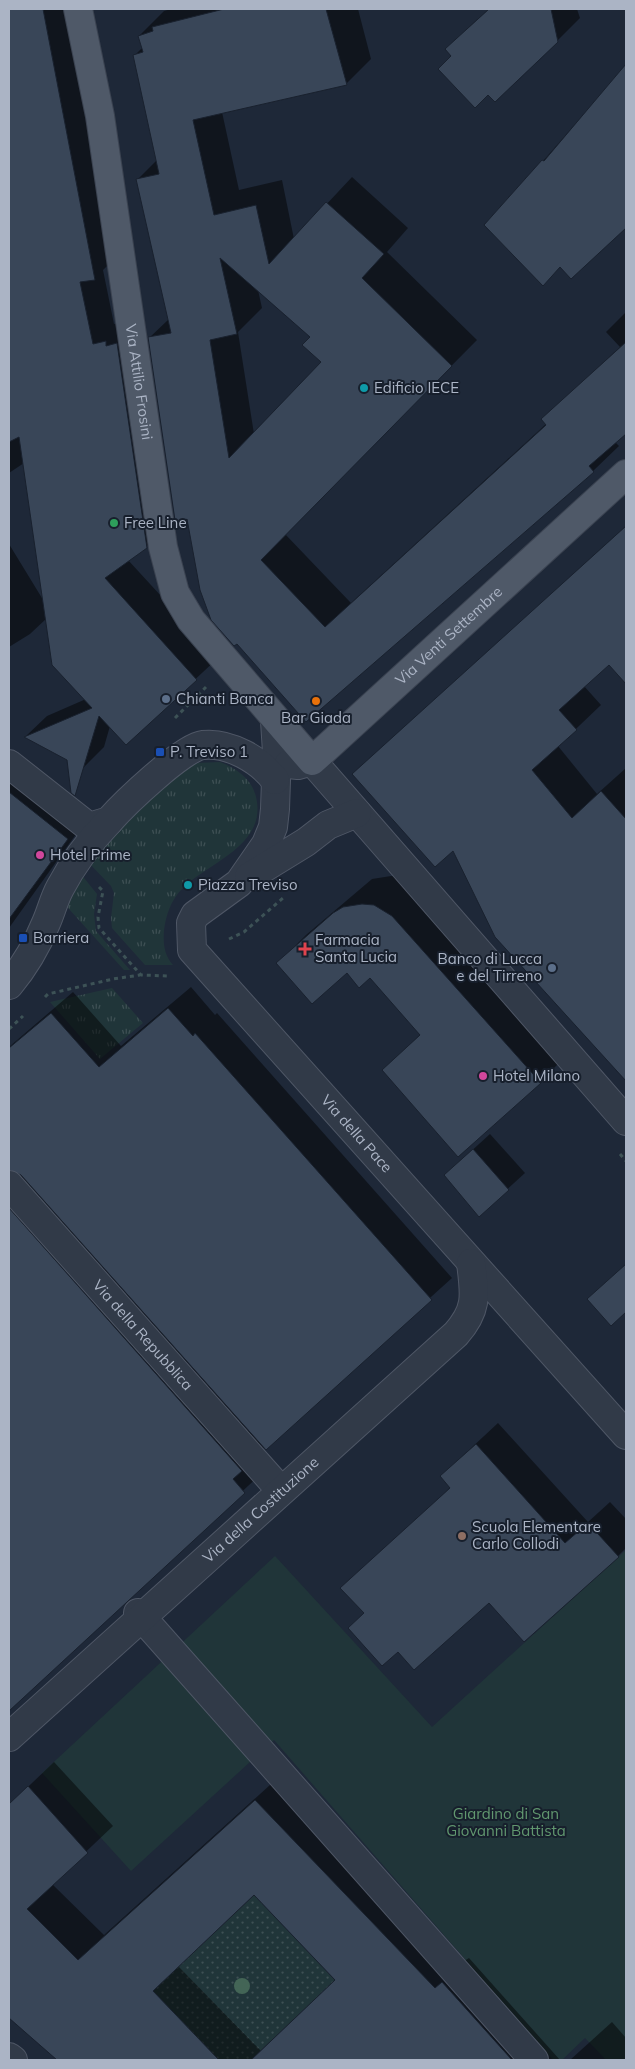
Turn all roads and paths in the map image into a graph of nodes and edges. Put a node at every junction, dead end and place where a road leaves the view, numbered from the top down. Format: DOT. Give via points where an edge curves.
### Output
graph roads {
  1 [pos="78,9"];
  2 [pos="626,474"];
  3 [pos="228,666"];
  4 [pos="275,721"];
  5 [pos="171,722"];
  6 [pos="312,761"];
  7 [pos="9,764"];
  8 [pos="270,769"];
  9 [pos="357,813"];
  10 [pos="109,821"];
  11 [pos="76,863"];
  12 [pos="239,883"];
  13 [pos="289,893"];
  14 [pos="202,961"];
  15 [pos="141,975"];
  16 [pos="9,985"];
  17 [pos="42,1000"];
  18 [pos="28,1012"];
  19 [pos="9,1029"];
  20 [pos="626,1120"];
  21 [pos="614,1146"];
  22 [pos="626,1161"];
  23 [pos="9,1186"];
  24 [pos="467,1259"];
  25 [pos="626,1435"];
  26 [pos="276,1485"];
  27 [pos="139,1615"];
  28 [pos="9,1730"];
  29 [pos="9,1737"];
  30 [pos="9,2056"];
  31 [pos="13,2060"];
  32 [pos="534,2060"];
  1 -- 3 [label="main road, Via Attilio Frosini" via="100,116 170,580 187,614"];
  2 -- 6 [label="main road, Via Venti Settembre"];
  3 -- 4 [label="main road, Via Attilio Frosini"];
  3 -- 5 [label="path"];
  4 -- 6 [label="main road"];
  4 -- 8 [label="street" via="277,737"];
  6 -- 8 [label="street"];
  6 -- 9 [label="street"];
  7 -- 10 [label="street" via="89,827"];
  8 -- 10 [label="street" via="243,754 215,745 192,748"];
  8 -- 12 [label="street" via="273,827 266,844"];
  9 -- 12 [label="street" via="328,826"];
  9 -- 20 [label="street"];
  10 -- 11 [label="street"];
  11 -- 15 [label="path" via="103,891 98,917 100,928"];
  11 -- 16 [label="street" via="60,888 30,955"];
  12 -- 14 [label="street" via="201,909 191,924 192,950"];
  13 -- 14 [label="path" via="244,932 222,943"];
  14 -- 15 [label="path" via="183,977"];
  14 -- 24 [label="street, Via della Pace"];
  15 -- 17 [label="path" via="48,994"];
  18 -- 19 [label="path"];
  21 -- 22 [label="path"];
  23 -- 26 [label="street, Via della Repubblica"];
  24 -- 25 [label="street, Via della Pace"];
  24 -- 26 [label="street, Via della Costituzione" via="462,1314 451,1328"];
  24 -- 27 [label="street, Via della Costituzione" via="474,1288 473,1309 456,1334"];
  26 -- 27 [label="street, Via della Costituzione"];
  27 -- 28 [label="street, Via della Costituzione"];
  27 -- 29 [label="street, Via della Costituzione"];
  27 -- 32 [label="street"];
  30 -- 31 [label="street"];
}
